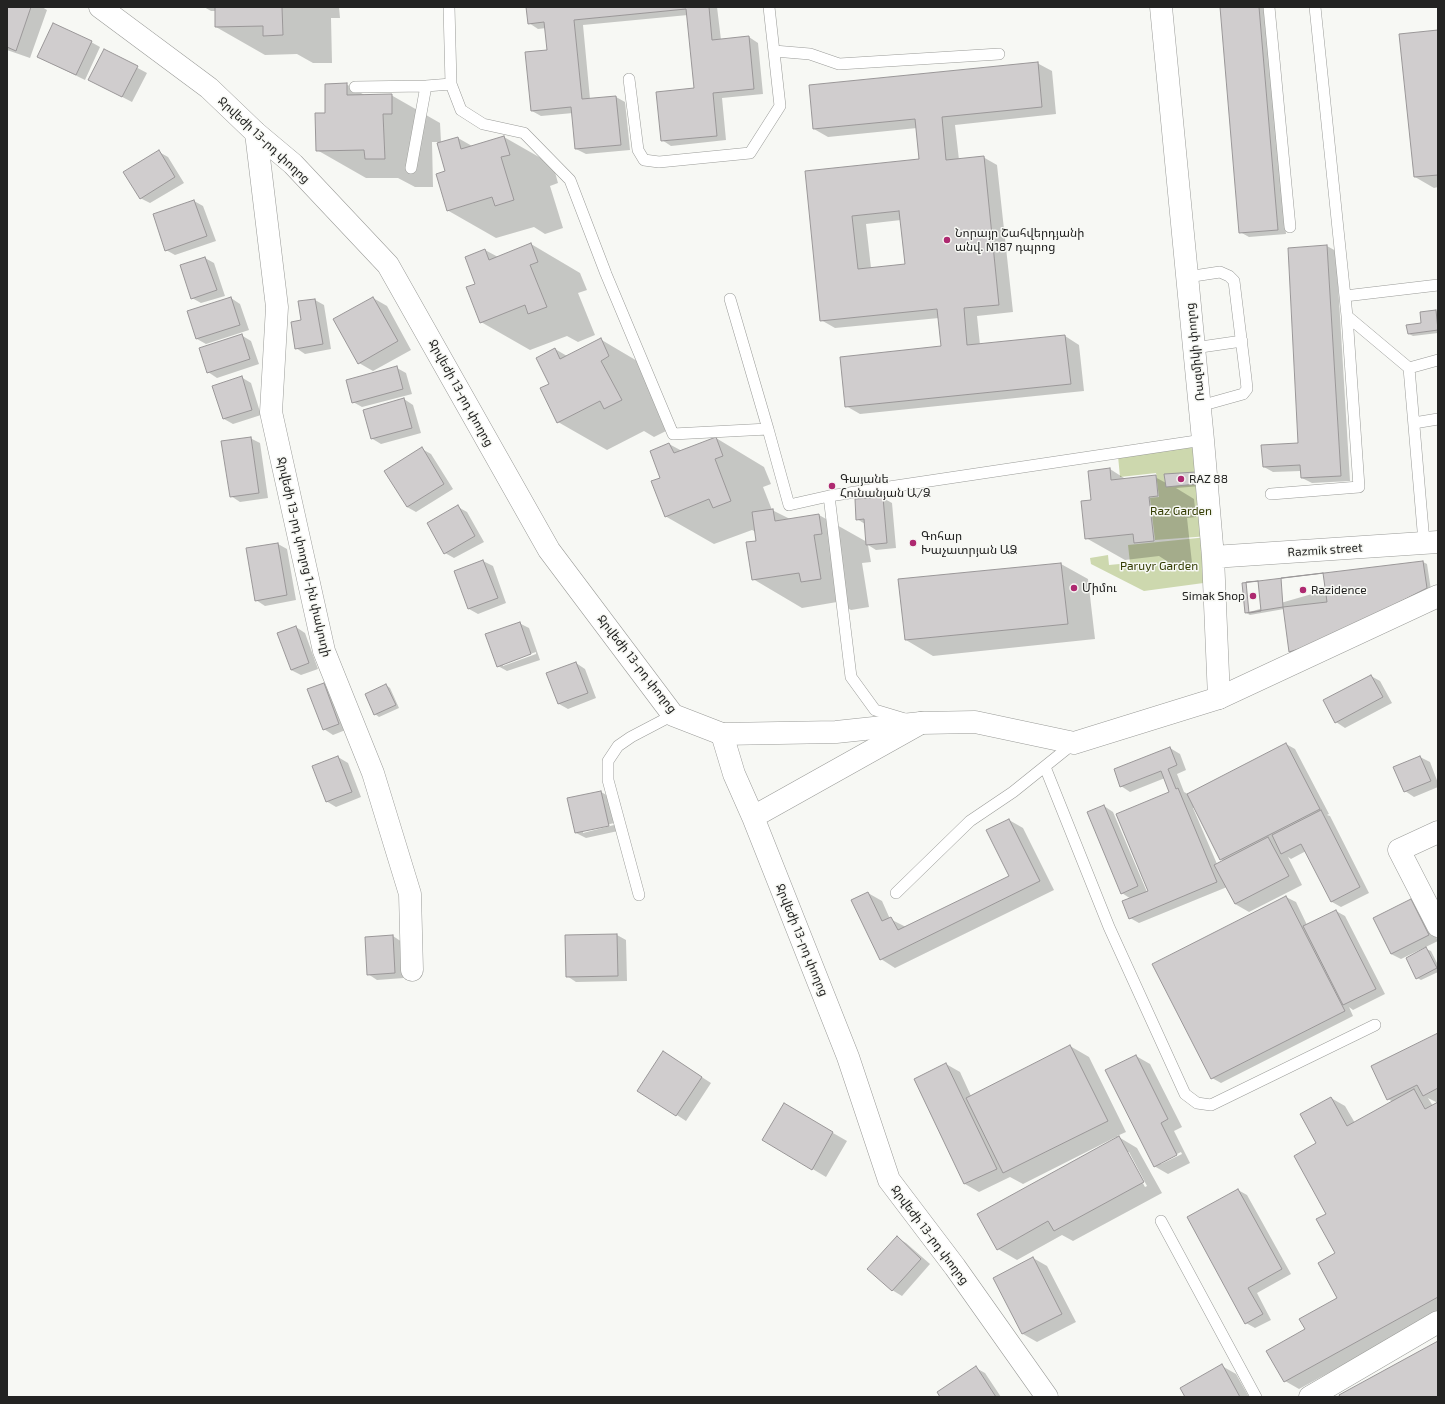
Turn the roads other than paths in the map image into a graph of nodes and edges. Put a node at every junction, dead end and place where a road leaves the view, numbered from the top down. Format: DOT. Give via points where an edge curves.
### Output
graph roads {
  1 [pos="100,7"];
  2 [pos="450,7"];
  3 [pos="769,7"];
  4 [pos="1161,7"];
  5 [pos="1268,7"];
  6 [pos="1316,7"];
  7 [pos="774,51"];
  8 [pos="999,54"];
  9 [pos="629,79"];
  10 [pos="451,84"];
  11 [pos="426,86"];
  12 [pos="355,87"];
  13 [pos="256,133"];
  14 [pos="411,168"];
  15 [pos="1290,227"];
  16 [pos="1187,277"];
  17 [pos="1438,285"];
  18 [pos="1345,296"];
  19 [pos="730,299"];
  20 [pos="1347,316"];
  21 [pos="1242,341"];
  22 [pos="1194,348"];
  23 [pos="1438,360"];
  24 [pos="1409,368"];
  25 [pos="1200,406"];
  26 [pos="1438,419"];
  27 [pos="1414,423"];
  28 [pos="768,429"];
  29 [pos="1203,440"];
  30 [pos="1271,494"];
  31 [pos="829,496"];
  32 [pos="1431,542"];
  33 [pos="1213,557"];
  34 [pos="1438,596"];
  35 [pos="1219,698"];
  36 [pos="673,715"];
  37 [pos="921,724"];
  38 [pos="722,734"];
  39 [pos="1074,744"];
  40 [pos="1045,767"];
  41 [pos="753,817"];
  42 [pos="1438,832"];
  43 [pos="896,892"];
  44 [pos="639,895"];
  45 [pos="1438,926"];
  46 [pos="412,970"];
  47 [pos="1374,1025"];
  48 [pos="1162,1221"];
  49 [pos="1438,1322"];
  50 [pos="1047,1397"];
  51 [pos="1256,1397"];
  52 [pos="1310,1397"];
  1 -- 13 [label="street, Ջրվեժի 13-րդ փողոց" via="209,88"];
  2 -- 10 [label="lane"];
  3 -- 7 [label="lane"];
  4 -- 16 [label="street, Ռազմիկի փողոց"];
  5 -- 15 [label="lane"];
  6 -- 18 [label="lane"];
  7 -- 8 [label="lane" via="810,54 839,64"];
  7 -- 9 [label="lane" via="780,106 750,153 658,162 644,160 638,150"];
  10 -- 11 [label="lane"];
  10 -- 28 [label="lane" via="461,110 483,124 524,133 570,180 673,434"];
  11 -- 12 [label="lane"];
  11 -- 14 [label="lane"];
  13 -- 36 [label="street, Ջրվեժի 13-րդ փողոց" via="292,164 388,265 549,550"];
  13 -- 46 [label="street, Ջրվեժի 13-րդ փողոց 1-ին փակուղի" via="277,307 271,412 324,651 373,773 410,894"];
  16 -- 21 [label="lane" via="1220,272 1234,281"];
  16 -- 22 [label="street, Ռազմիկի փողոց"];
  17 -- 18 [label="lane"];
  18 -- 20 [label="lane"];
  19 -- 28 [label="lane"];
  20 -- 24 [label="lane"];
  20 -- 30 [label="lane" via="1359,487"];
  21 -- 22 [label="lane"];
  21 -- 25 [label="lane" via="1247,389 1243,394"];
  22 -- 25 [label="street, Ռազմիկի փողոց"];
  23 -- 24 [label="lane"];
  24 -- 27 [label="lane"];
  25 -- 29 [label="street, Ռազմիկի փողոց"];
  26 -- 27 [label="lane"];
  27 -- 32 [label="lane"];
  28 -- 31 [label="lane" via="789,505"];
  29 -- 31 [label="lane"];
  29 -- 33 [label="street, Ռազմիկի փողոց"];
  31 -- 37 [label="lane" via="851,677 875,710"];
  32 -- 33 [label="street, Razmik street"];
  33 -- 35 [label="street, Ռազմիկի փողոց"];
  34 -- 35 [label="street"];
  35 -- 39 [label="street"];
  36 -- 38 [label="street, Ջրվեժի 13-րդ փողոց"];
  36 -- 44 [label="lane" via="618,746 608,762 608,780"];
  37 -- 38 [label="street" via="836,732"];
  37 -- 39 [label="street" via="974,722"];
  37 -- 41 [label="street"];
  38 -- 41 [label="street, Ջրվեժի 13-րդ փողոց" via="734,774"];
  39 -- 40 [label="lane"];
  40 -- 43 [label="lane" via="970,821"];
  40 -- 47 [label="lane" via="1109,927 1185,1094 1197,1103 1211,1105"];
  41 -- 50 [label="street, Ջրվեժի 13-րդ փողոց" via="848,1057 889,1180 955,1267"];
  42 -- 45 [label="street" via="1399,850"];
  48 -- 51 [label="lane"];
  49 -- 52 [label="street"];
}
